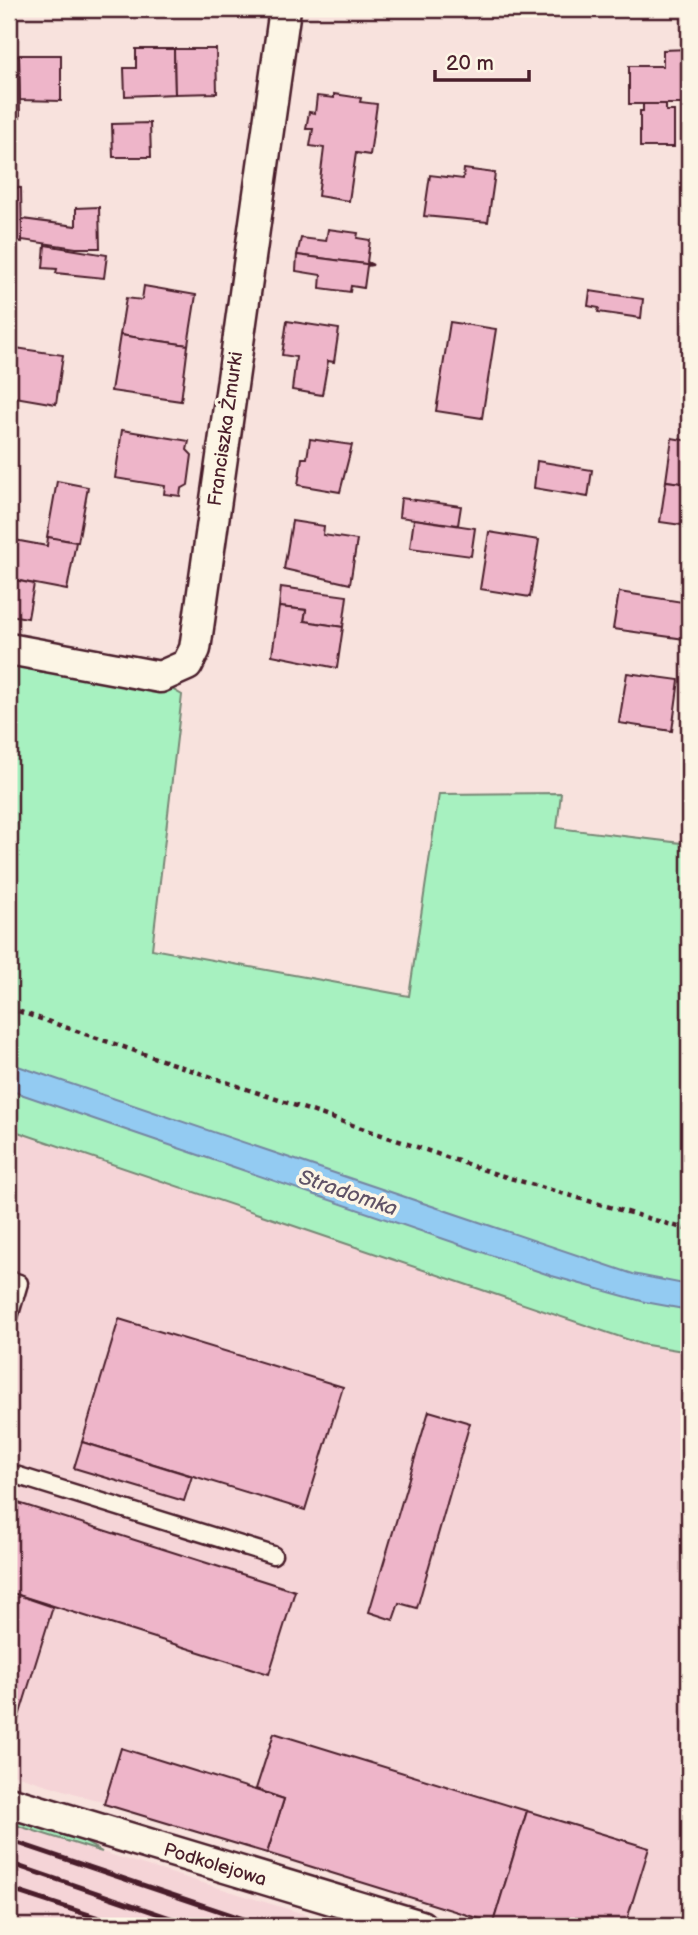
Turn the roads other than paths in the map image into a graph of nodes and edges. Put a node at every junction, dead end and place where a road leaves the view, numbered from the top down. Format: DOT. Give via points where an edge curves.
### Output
graph roads {
  1 [pos="285,9"];
  2 [pos="9,649"];
  3 [pos="9,1280"];
  4 [pos="9,1317"];
  5 [pos="9,1473"];
  6 [pos="273,1555"];
  7 [pos="9,1802"];
  8 [pos="421,1926"];
  1 -- 2 [label="street, Franciszka Żmurki" via="195,649 187,665 160,677"];
  3 -- 4 [label="lane" via="19,1283"];
  5 -- 6 [label="lane"];
  7 -- 8 [label="street, Podkolejowa"];
}
